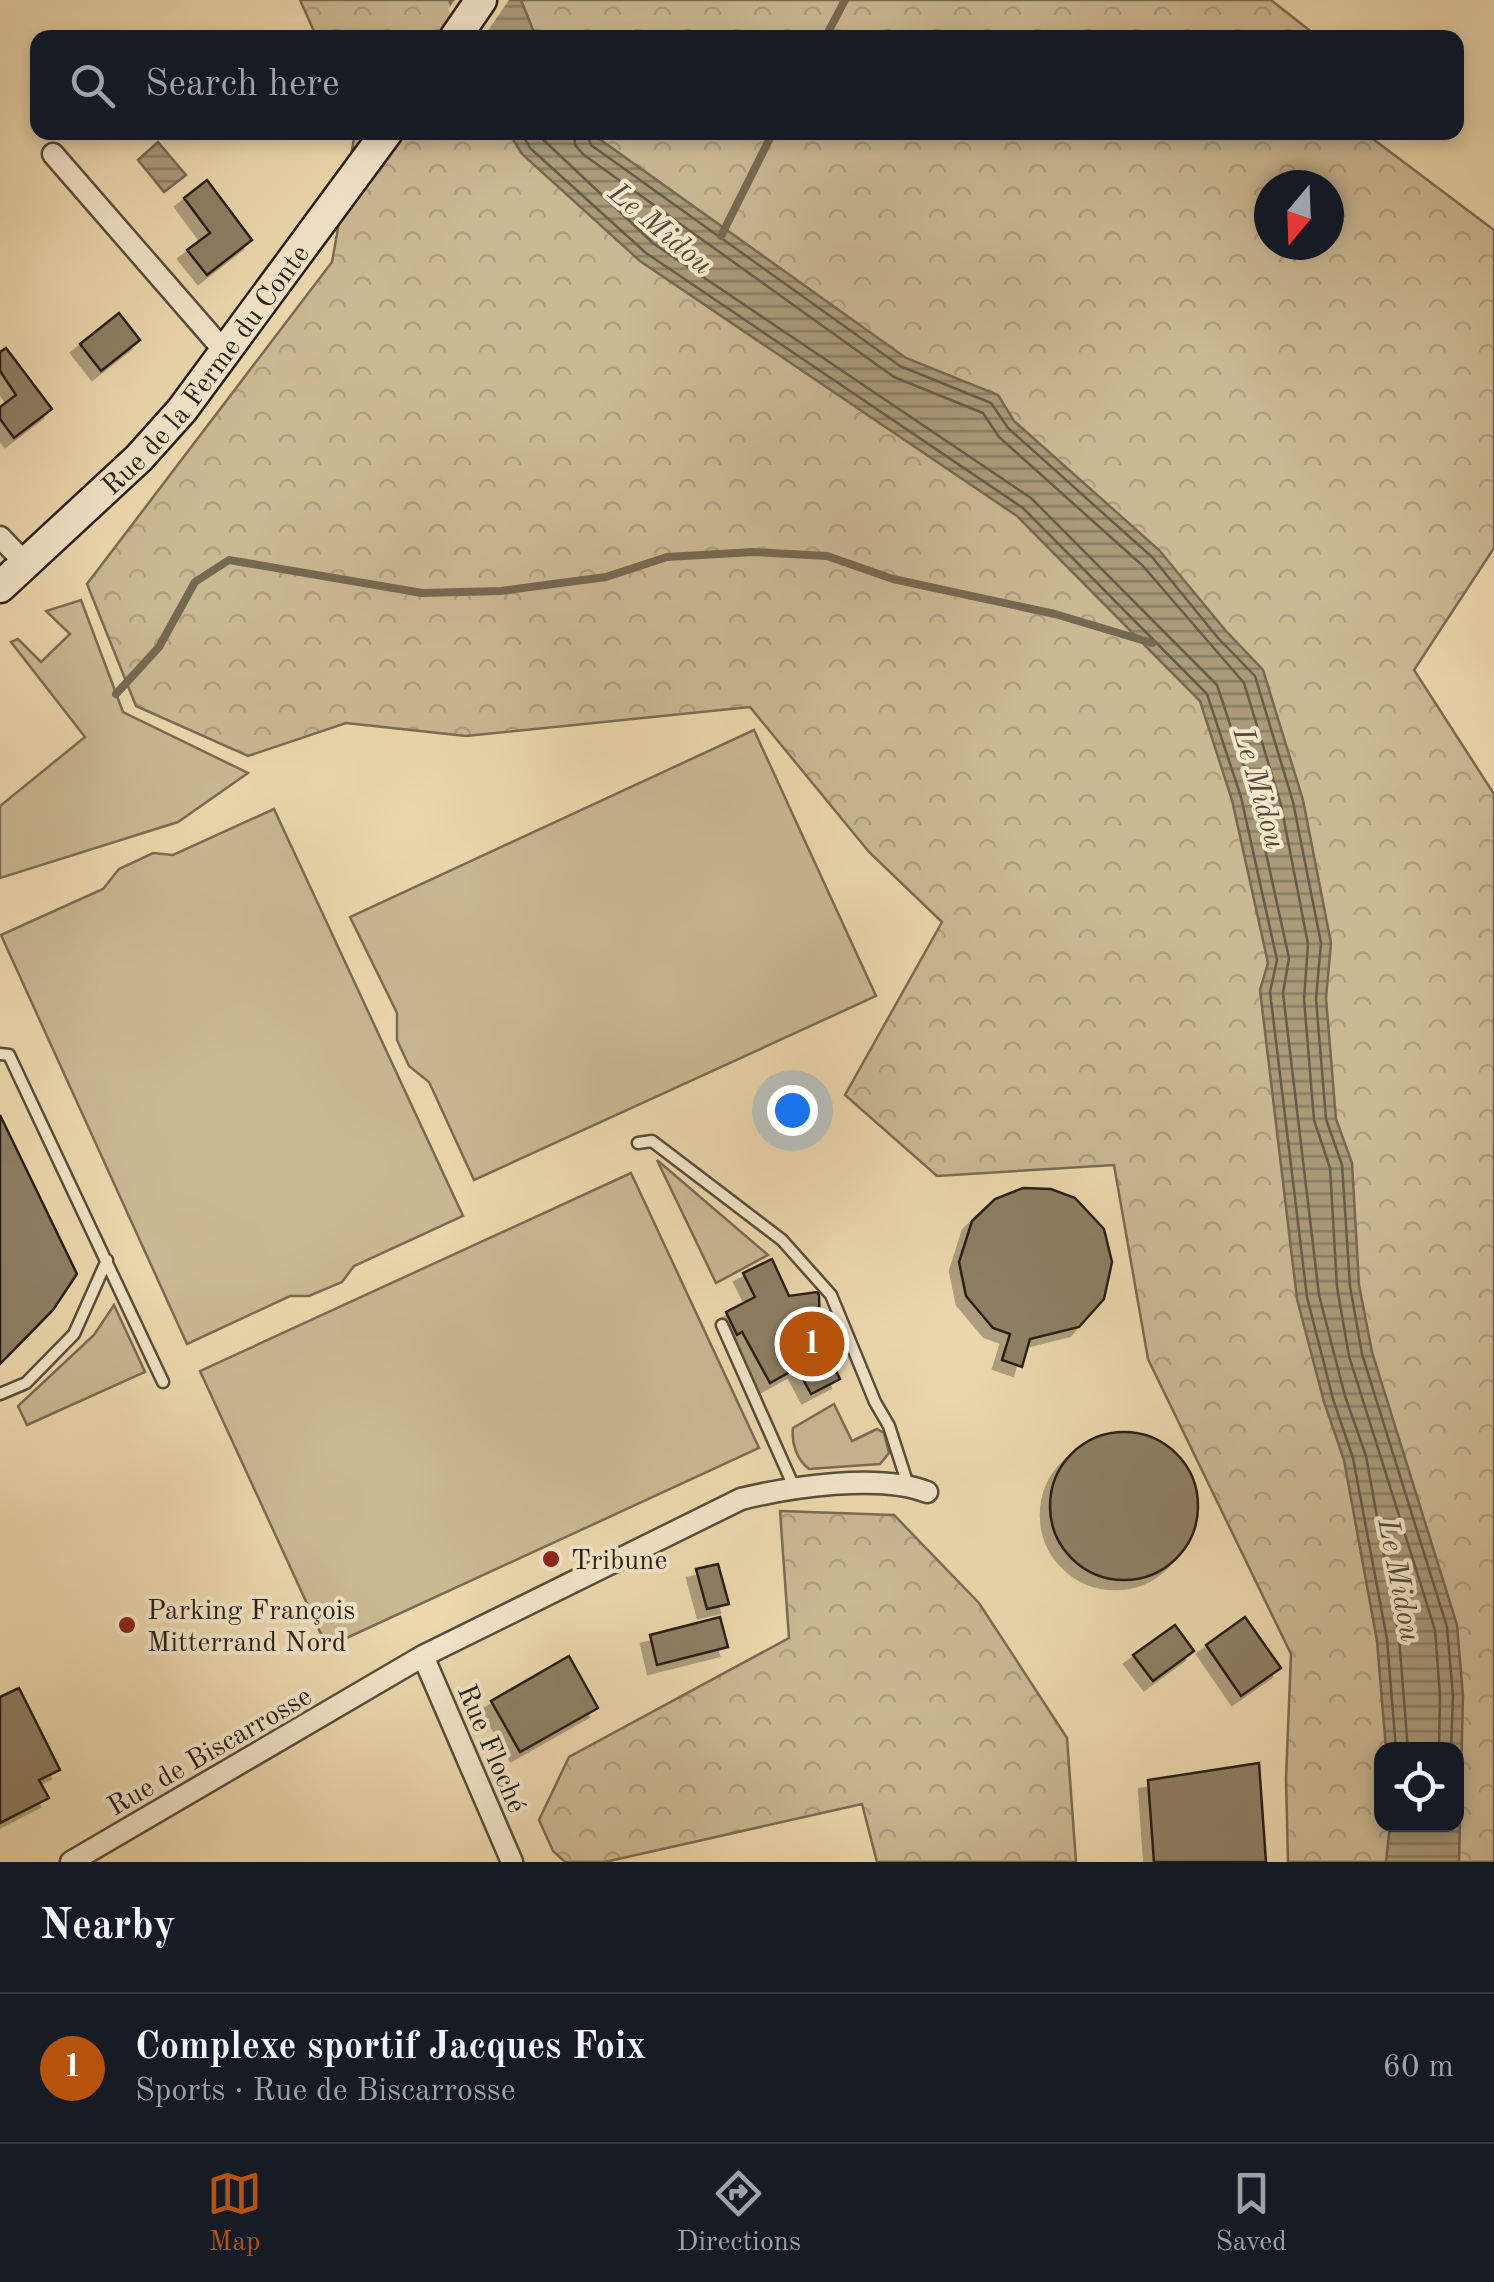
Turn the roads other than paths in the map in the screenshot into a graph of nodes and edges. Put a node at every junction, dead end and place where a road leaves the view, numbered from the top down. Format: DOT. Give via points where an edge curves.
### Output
graph roads {
  1 [pos="481,0"];
  2 [pos="460,30"];
  3 [pos="381,140"];
  4 [pos="53,154"];
  5 [pos="226,353"];
  6 [pos="0,537"];
  7 [pos="26,564"];
  8 [pos="0,587"];
  9 [pos="0,1054"];
  10 [pos="638,1144"];
  11 [pos="107,1260"];
  12 [pos="722,1325"];
  13 [pos="163,1382"];
  14 [pos="0,1394"];
  15 [pos="794,1486"];
  16 [pos="918,1488"];
  17 [pos="423,1656"];
  18 [pos="71,1862"];
  19 [pos="512,1862"];
  1 -- 2 [label="street"];
  3 -- 5 [label="street, Rue de la Ferme du Conte"];
  4 -- 5 [label="street"];
  5 -- 7 [label="street, Rue de la Ferme du Conte" via="139,458"];
  6 -- 7 [label="street"];
  7 -- 8 [label="street, Rue de la Ferme du Conte"];
  9 -- 11 [label="lane" via="9,1055"];
  10 -- 16 [label="lane" via="652,1140 767,1229 831,1295"];
  11 -- 13 [label="lane"];
  11 -- 14 [label="lane" via="74,1334 26,1383"];
  12 -- 15 [label="lane"];
  15 -- 16 [label="street, Rue de Biscarrosse"];
  15 -- 17 [label="street, Rue de Biscarrosse" via="741,1499"];
  17 -- 18 [label="street, Rue de Biscarrosse"];
  17 -- 19 [label="street, Rue Floché"];
}
